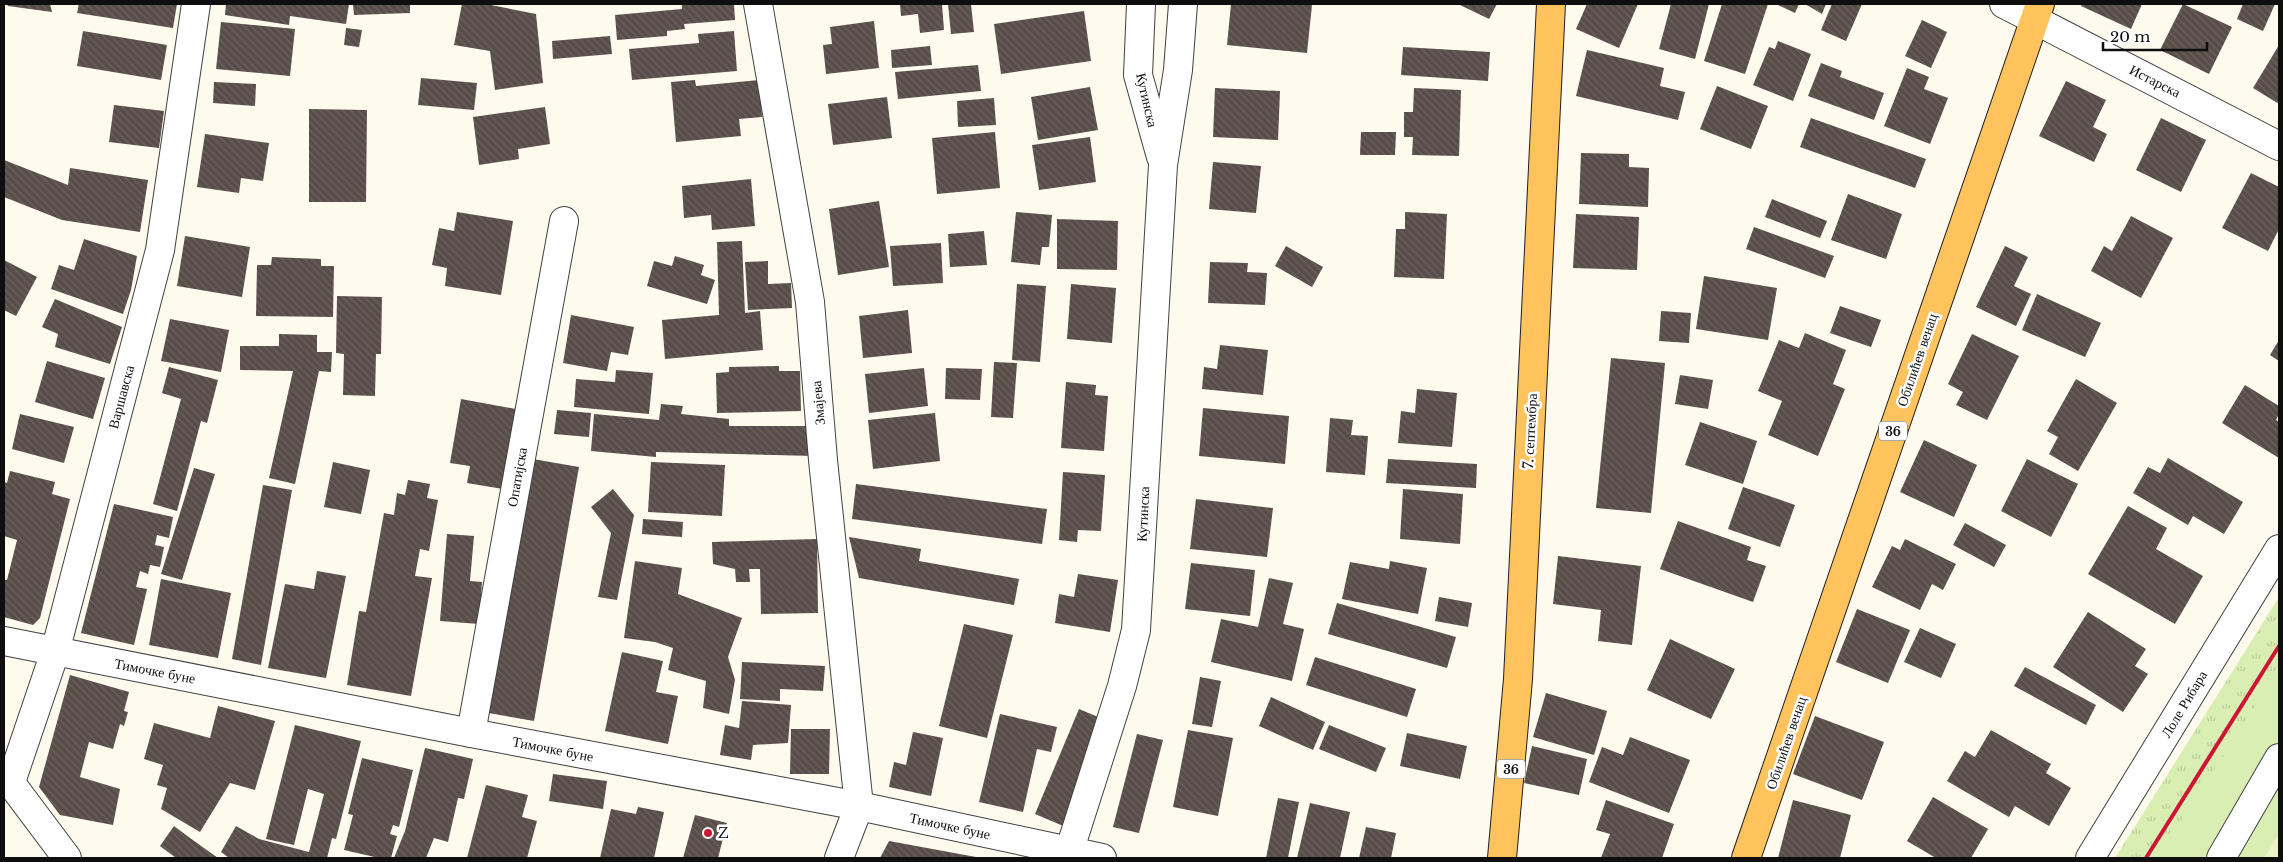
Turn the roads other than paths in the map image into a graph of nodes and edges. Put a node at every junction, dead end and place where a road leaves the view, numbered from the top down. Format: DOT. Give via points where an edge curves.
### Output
graph roads {
  1 [pos="196,4"];
  2 [pos="758,4"];
  3 [pos="1141,4"];
  4 [pos="1183,4"];
  5 [pos="1551,4"];
  6 [pos="2004,4"];
  7 [pos="2037,11"];
  8 [pos="2279,146"];
  9 [pos="1163,166"];
  10 [pos="564,221"];
  11 [pos="2279,549"];
  12 [pos="4,641"];
  13 [pos="55,652"];
  14 [pos="471,733"];
  15 [pos="2279,758"];
  16 [pos="7,778"];
  17 [pos="859,806"];
  18 [pos="1069,852"];
  19 [pos="67,858"];
  20 [pos="839,858"];
  21 [pos="1102,858"];
  22 [pos="1502,858"];
  23 [pos="1746,858"];
  24 [pos="2090,858"];
  25 [pos="2220,858"];
  1 -- 13 [label="street, Варшавска" via="160,250"];
  2 -- 17 [label="street, Змајева" via="810,302"];
  3 -- 9 [label="street, Кутинска" via="1138,75"];
  4 -- 9 [label="street, Кутинска" via="1178,70"];
  5 -- 22 [label="main road, 7. септембра / 36" via="1518,679"];
  6 -- 7 [label="street, Истарска"];
  7 -- 8 [label="street, Истарска"];
  7 -- 23 [label="main road, Обилићев венац / 36"];
  9 -- 18 [label="street, Кутинска" via="1136,630 1122,686"];
  10 -- 14 [label="street, Опатијска"];
  11 -- 24 [label="street, Лоле Рибара"];
  12 -- 13 [label="street, Тимочке буне"];
  13 -- 14 [label="street, Тимочке буне"];
  13 -- 16 [label="street, Варшавска"];
  14 -- 17 [label="street, Тимочке буне"];
  15 -- 25 [label="street"];
  16 -- 19 [label="street"];
  17 -- 18 [label="street, Тимочке буне"];
  17 -- 20 [label="street"];
  18 -- 21 [label="street, Тимочке буне"];
}
